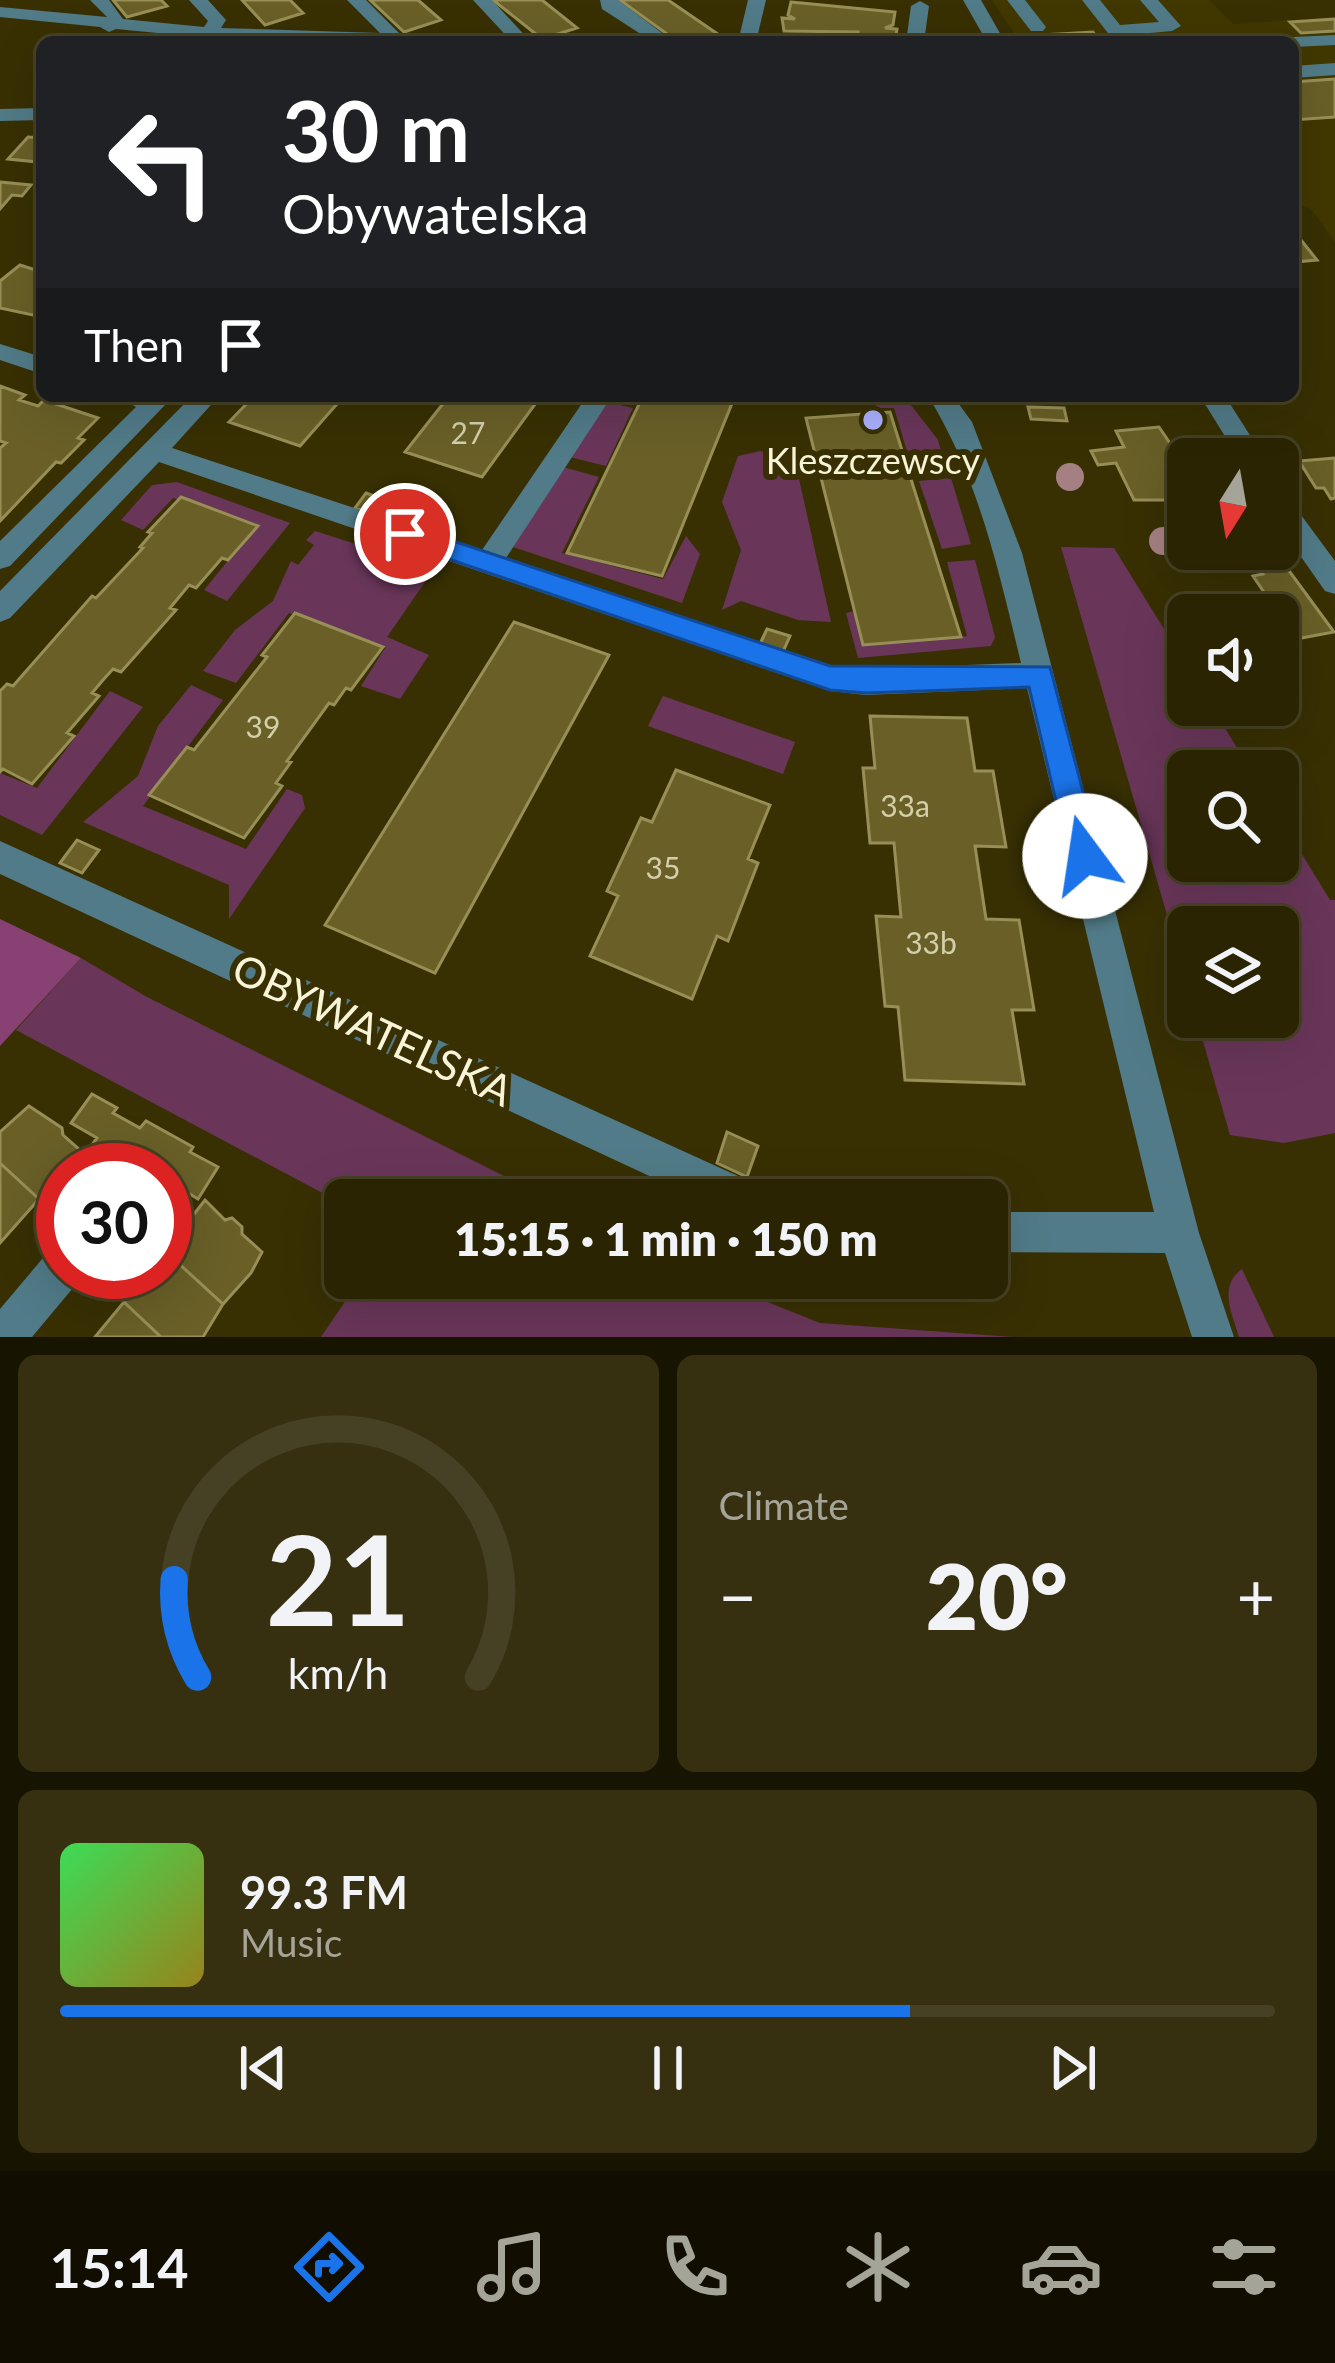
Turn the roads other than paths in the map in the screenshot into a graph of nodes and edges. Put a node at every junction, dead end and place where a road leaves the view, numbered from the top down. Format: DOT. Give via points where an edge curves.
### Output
graph roads {
  1 [pos="99,0"];
  2 [pos="198,0"];
  3 [pos="356,0"];
  4 [pos="482,0"];
  5 [pos="609,0"];
  6 [pos="757,0"];
  7 [pos="972,0"];
  8 [pos="1016,0"];
  9 [pos="1091,0"];
  10 [pos="1149,0"];
  11 [pos="920,6"];
  12 [pos="0,12"];
  13 [pos="109,27"];
  14 [pos="1037,27"];
  15 [pos="210,33"];
  16 [pos="393,36"];
  17 [pos="516,36"];
  18 [pos="655,36"];
  19 [pos="748,36"];
  20 [pos="916,36"];
  21 [pos="993,36"];
  22 [pos="1119,36"];
  23 [pos="1335,40"];
  24 [pos="1299,42"];
  25 [pos="1335,69"];
  26 [pos="1299,72"];
  27 [pos="36,114"];
  28 [pos="0,115"];
  29 [pos="0,352"];
  30 [pos="36,365"];
  31 [pos="148,402"];
  32 [pos="201,402"];
  33 [pos="596,402"];
  34 [pos="944,402"];
  35 [pos="1216,402"];
  36 [pos="1239,438"];
  37 [pos="154,451"];
  38 [pos="1299,524"];
  39 [pos="1322,546"];
  40 [pos="0,558"];
  41 [pos="488,563"];
  42 [pos="1335,583"];
  43 [pos="0,610"];
  44 [pos="1040,675"];
  45 [pos="0,856"];
  46 [pos="700,1179"];
  47 [pos="1008,1232"];
  48 [pos="1179,1233"];
  49 [pos="36,1299"];
  50 [pos="4,1337"];
  51 [pos="1213,1337"];
  1 -- 13 [label="street" via="116,17"];
  2 -- 15 [label="street" via="217,20"];
  3 -- 16 [label="street"];
  4 -- 17 [label="street"];
  5 -- 18 [label="street"];
  6 -- 19 [label="street"];
  7 -- 21 [label="street"];
  8 -- 14 [label="street"];
  9 -- 22 [label="street"];
  10 -- 22 [label="street" via="1172,26"];
  11 -- 20 [label="street"];
  12 -- 13 [label="street"];
  13 -- 15 [label="street"];
  15 -- 16 [label="street"];
  23 -- 24 [label="street"];
  25 -- 26 [label="street"];
  27 -- 28 [label="street"];
  29 -- 30 [label="street"];
  31 -- 40 [label="street" via="154,404"];
  32 -- 37 [label="street"];
  33 -- 41 [label="street"];
  34 -- 44 [label="street" via="986,487"];
  35 -- 36 [label="street"];
  37 -- 41 [label="street"];
  37 -- 43 [label="street"];
  38 -- 39 [label="street"];
  39 -- 42 [label="street"];
  41 -- 44 [label="street" via="830,678"];
  44 -- 48 [label="street"];
  45 -- 46 [label="street, OBYWATELSKA"];
  47 -- 48 [label="street"];
  48 -- 51 [label="street"];
  49 -- 50 [label="street"];
}
